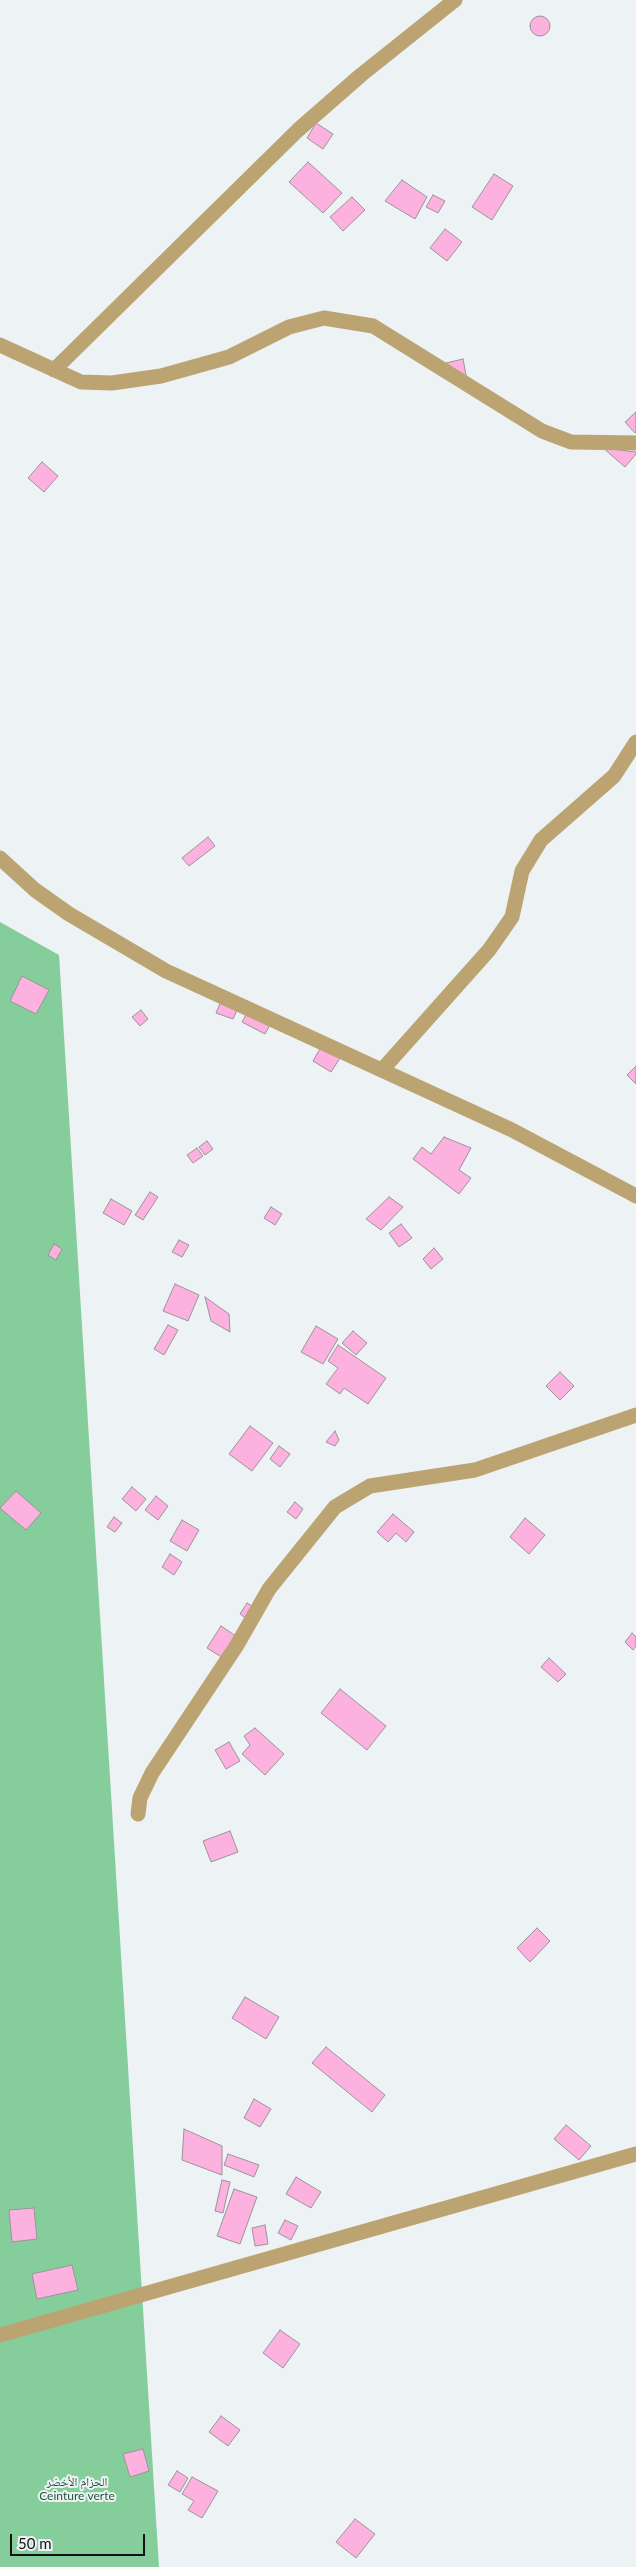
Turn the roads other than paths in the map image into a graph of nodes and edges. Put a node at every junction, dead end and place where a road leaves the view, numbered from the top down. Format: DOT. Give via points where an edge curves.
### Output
graph roads {
  1 [pos="455,0"];
  2 [pos="0,345"];
  3 [pos="54,370"];
  4 [pos="636,443"];
  5 [pos="636,742"];
  6 [pos="0,858"];
  7 [pos="382,1070"];
  8 [pos="636,1196"];
  9 [pos="636,1415"];
  10 [pos="138,1814"];
  11 [pos="636,2154"];
  12 [pos="0,2335"];
  1 -- 3 [label="street" via="298,130"];
  2 -- 3 [label="street"];
  3 -- 4 [label="street" via="81,382 112,383 161,376 229,357 289,327 324,318 373,326 542,431 571,442"];
  5 -- 7 [label="street" via="614,776 541,840 522,871 512,917 461,983"];
  6 -- 7 [label="street" via="49,900 166,971"];
  7 -- 8 [label="street" via="512,1130"];
  9 -- 10 [label="street" via="475,1470 370,1486 335,1507 269,1589 237,1645 152,1773 140,1798"];
  11 -- 12 [label="street"];
}
